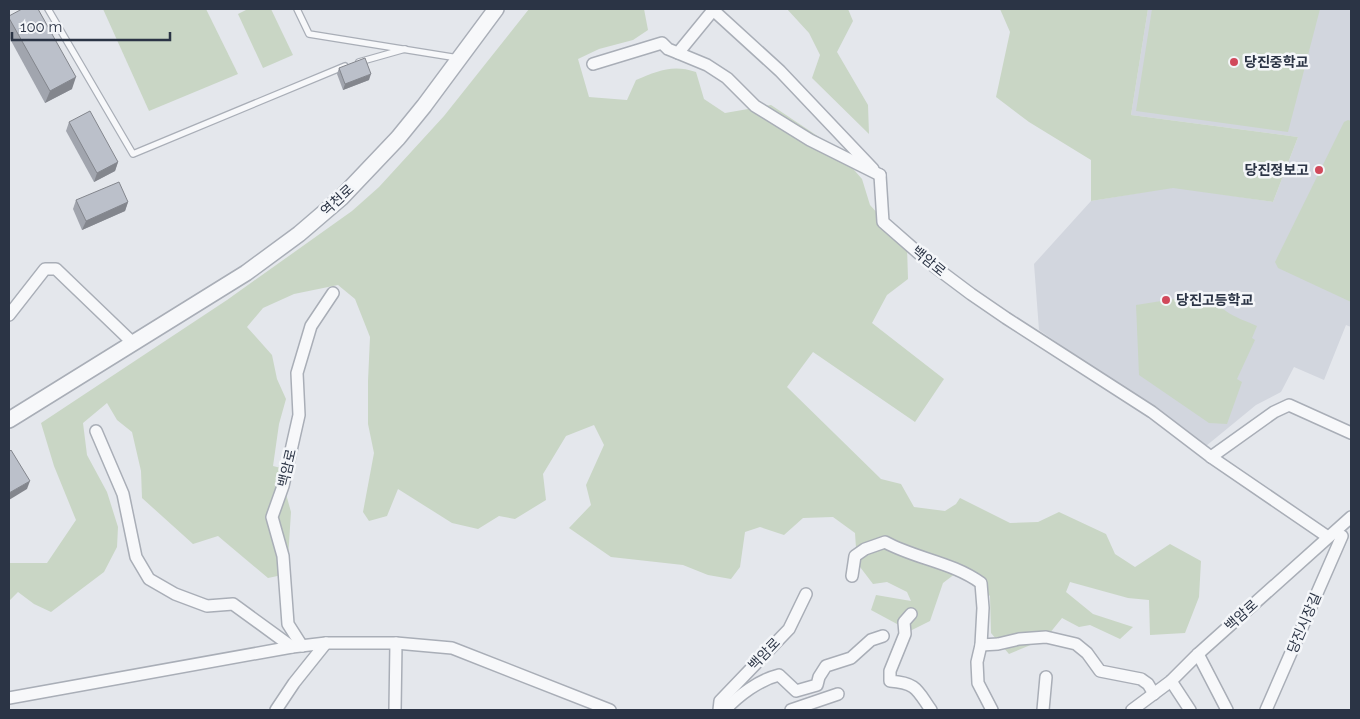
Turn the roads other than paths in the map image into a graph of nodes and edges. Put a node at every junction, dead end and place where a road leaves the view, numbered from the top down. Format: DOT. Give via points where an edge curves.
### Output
graph roads {
  1 [pos="48,9"];
  2 [pos="297,9"];
  3 [pos="495,9"];
  4 [pos="713,9"];
  5 [pos="405,49"];
  6 [pos="678,53"];
  7 [pos="460,59"];
  8 [pos="593,64"];
  9 [pos="880,175"];
  10 [pos="333,293"];
  11 [pos="9,315"];
  12 [pos="133,343"];
  13 [pos="9,420"];
  14 [pos="96,431"];
  15 [pos="1351,433"];
  16 [pos="1211,457"];
  17 [pos="1351,517"];
  18 [pos="1346,536"];
  19 [pos="1328,537"];
  20 [pos="852,576"];
  21 [pos="806,594"];
  22 [pos="912,614"];
  23 [pos="883,636"];
  24 [pos="326,643"];
  25 [pos="396,643"];
  26 [pos="981,645"];
  27 [pos="297,646"];
  28 [pos="1198,654"];
  29 [pos="1046,677"];
  30 [pos="1171,681"];
  31 [pos="838,694"];
  32 [pos="1154,694"];
  33 [pos="9,698"];
  34 [pos="276,710"];
  35 [pos="395,710"];
  36 [pos="610,710"];
  37 [pos="719,710"];
  38 [pos="725,710"];
  39 [pos="791,710"];
  40 [pos="931,710"];
  41 [pos="992,710"];
  42 [pos="1042,710"];
  43 [pos="1132,710"];
  44 [pos="1190,710"];
  45 [pos="1227,710"];
  46 [pos="1266,710"];
  1 -- 5 [label="lane" via="133,154 347,66"];
  2 -- 5 [label="lane" via="309,34"];
  3 -- 7 [label="street, 역천로"];
  4 -- 6 [label="street"];
  4 -- 9 [label="street" via="780,71"];
  5 -- 7 [label="lane"];
  6 -- 8 [label="street" via="662,43"];
  6 -- 9 [label="street" via="707,65 755,106 810,140"];
  7 -- 12 [label="street, 역천로" via="398,138 319,217 246,273"];
  9 -- 16 [label="street, 백암로" via="883,222 931,264 1006,318 1152,412"];
  10 -- 27 [label="street, 백암로" via="311,326 297,373 299,415 283,486 272,517 283,556 288,624"];
  11 -- 12 [label="street" via="45,269 56,269"];
  12 -- 13 [label="street, 역천로"];
  14 -- 27 [label="street" via="123,494 136,557 149,579 175,594 207,606 233,604"];
  15 -- 16 [label="street" via="1289,405"];
  16 -- 19 [label="street, 백암로"];
  17 -- 19 [label="street, 백암로"];
  18 -- 19 [label="street"];
  18 -- 46 [label="street, 당진시장길"];
  19 -- 28 [label="street, 백암로"];
  20 -- 26 [label="street" via="855,556 885,542 972,576 981,583"];
  21 -- 37 [label="street, 백암로" via="789,629 720,700"];
  22 -- 40 [label="street" via="904,622 905,634 890,671 890,681 915,687"];
  23 -- 38 [label="street, 백암로" via="871,640 851,658 826,666 817,685 796,690 779,675 738,697"];
  24 -- 25 [label="street"];
  24 -- 27 [label="street"];
  24 -- 34 [label="street"];
  25 -- 35 [label="street"];
  25 -- 36 [label="street" via="452,648"];
  26 -- 32 [label="street" via="1046,637 1076,644 1100,671 1142,678"];
  26 -- 41 [label="street" via="977,662 978,684"];
  27 -- 33 [label="street"];
  28 -- 30 [label="street, 백암로"];
  28 -- 45 [label="street"];
  29 -- 42 [label="street"];
  30 -- 32 [label="street, 백암로"];
  30 -- 44 [label="street"];
  31 -- 39 [label="street"];
  32 -- 43 [label="street, 백암로"];
}
